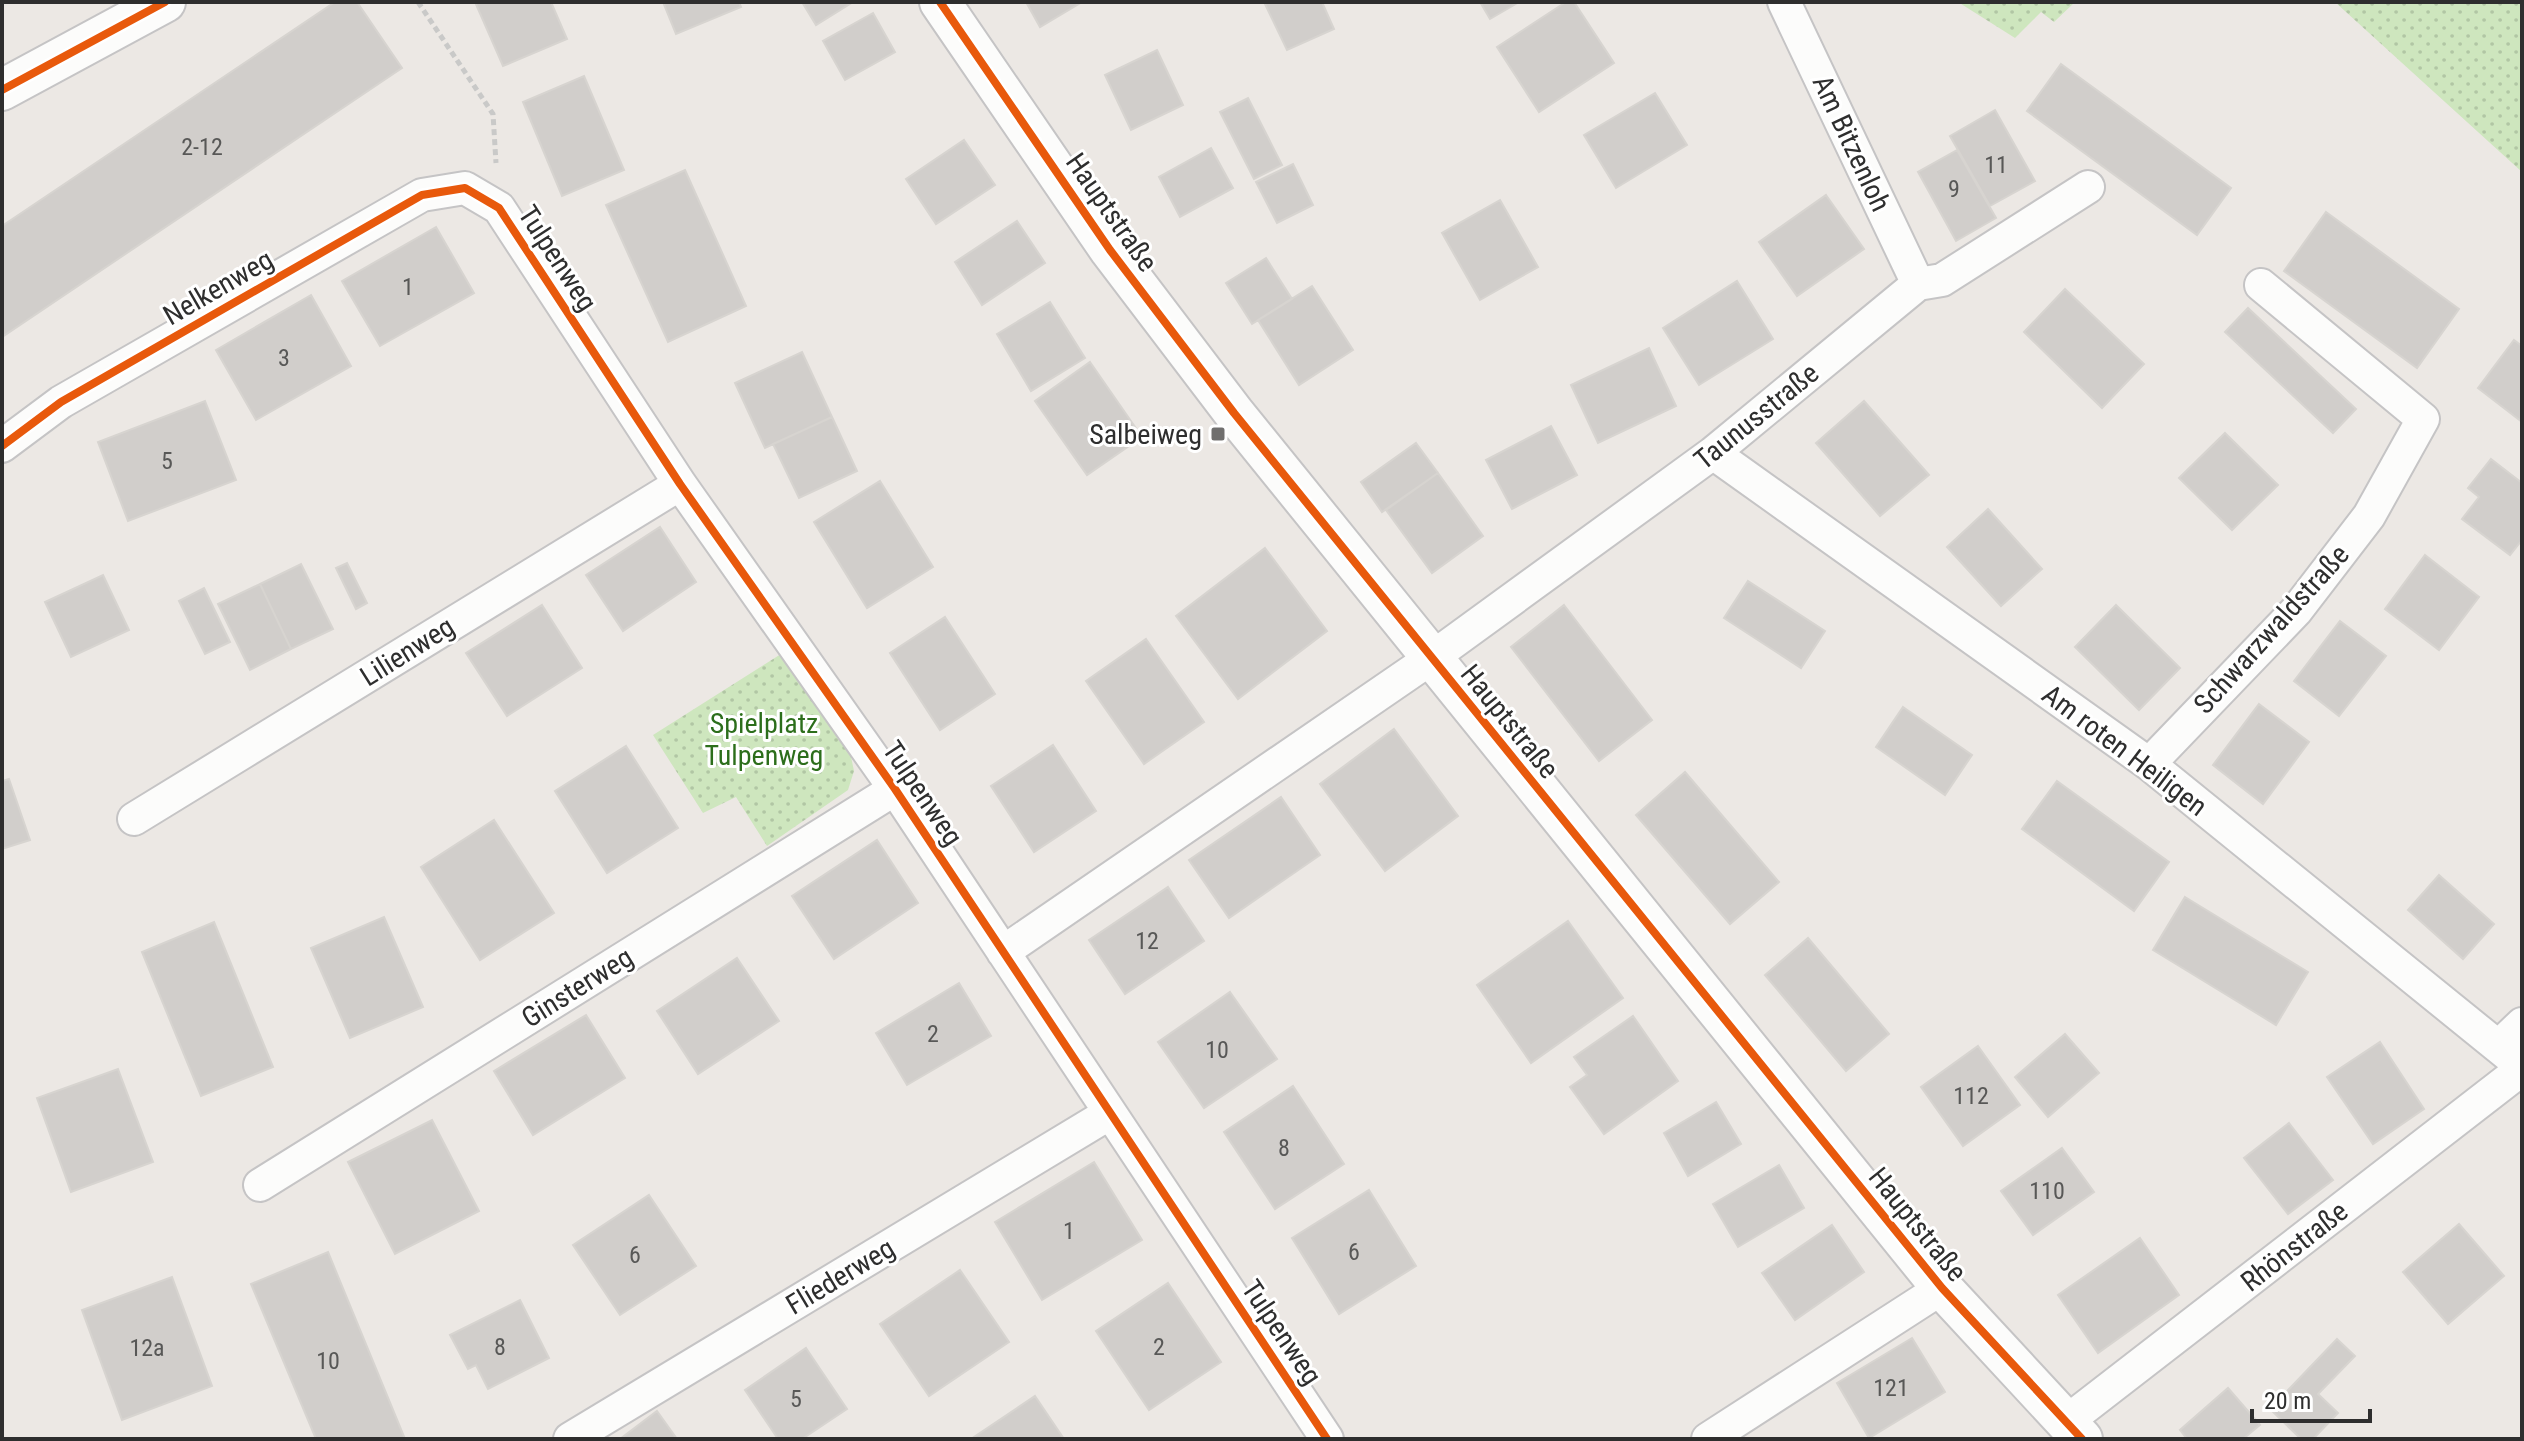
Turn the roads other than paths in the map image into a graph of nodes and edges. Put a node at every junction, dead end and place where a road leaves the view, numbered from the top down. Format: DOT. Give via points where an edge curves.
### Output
graph roads {
  1 [pos="165,2"];
  2 [pos="940,2"];
  3 [pos="1784,2"];
  4 [pos="2,90"];
  5 [pos="2088,187"];
  6 [pos="465,188"];
  7 [pos="1918,284"];
  8 [pos="2261,285"];
  9 [pos="2,446"];
  10 [pos="1713,453"];
  11 [pos="680,484"];
  12 [pos="1430,659"];
  13 [pos="2149,764"];
  14 [pos="895,789"];
  15 [pos="134,819"];
  16 [pos="1003,952"];
  17 [pos="2516,1052"];
  18 [pos="1110,1113"];
  19 [pos="260,1185"];
  20 [pos="1942,1288"];
  21 [pos="2074,1430"];
  22 [pos="1314,1434"];
  23 [pos="570,1439"];
  24 [pos="1708,1439"];
  1 -- 4 [label="street"];
  2 -- 12 [label="street, Hauptstraße" via="1119,262"];
  3 -- 7 [label="street, Am Bitzenloh"];
  5 -- 7 [label="street, Taunusstraße" via="1942,280"];
  6 -- 9 [label="street, Nelkenweg" via="422,195 61,402"];
  6 -- 11 [label="street, Tulpenweg" via="499,208"];
  7 -- 10 [label="street, Taunusstraße"];
  8 -- 13 [label="street, Schwarzwaldstraße" via="2423,419 2369,516 2296,611"];
  10 -- 12 [label="street, Taunusstraße"];
  10 -- 13 [label="street, Am roten Heiligen"];
  11 -- 14 [label="street, Tulpenweg"];
  11 -- 15 [label="street, Lilienweg"];
  12 -- 16 [label="street"];
  12 -- 20 [label="street, Hauptstraße"];
  13 -- 17 [label="street, Am roten Heiligen"];
  14 -- 16 [label="street, Tulpenweg"];
  14 -- 19 [label="street, Ginsterweg"];
  16 -- 18 [label="street, Tulpenweg"];
  17 -- 21 [label="street, Rhönstraße"];
  18 -- 22 [label="street, Tulpenweg"];
  18 -- 23 [label="street, Fliederweg"];
  20 -- 21 [label="street, Hauptstraße"];
  20 -- 24 [label="street"];
}
